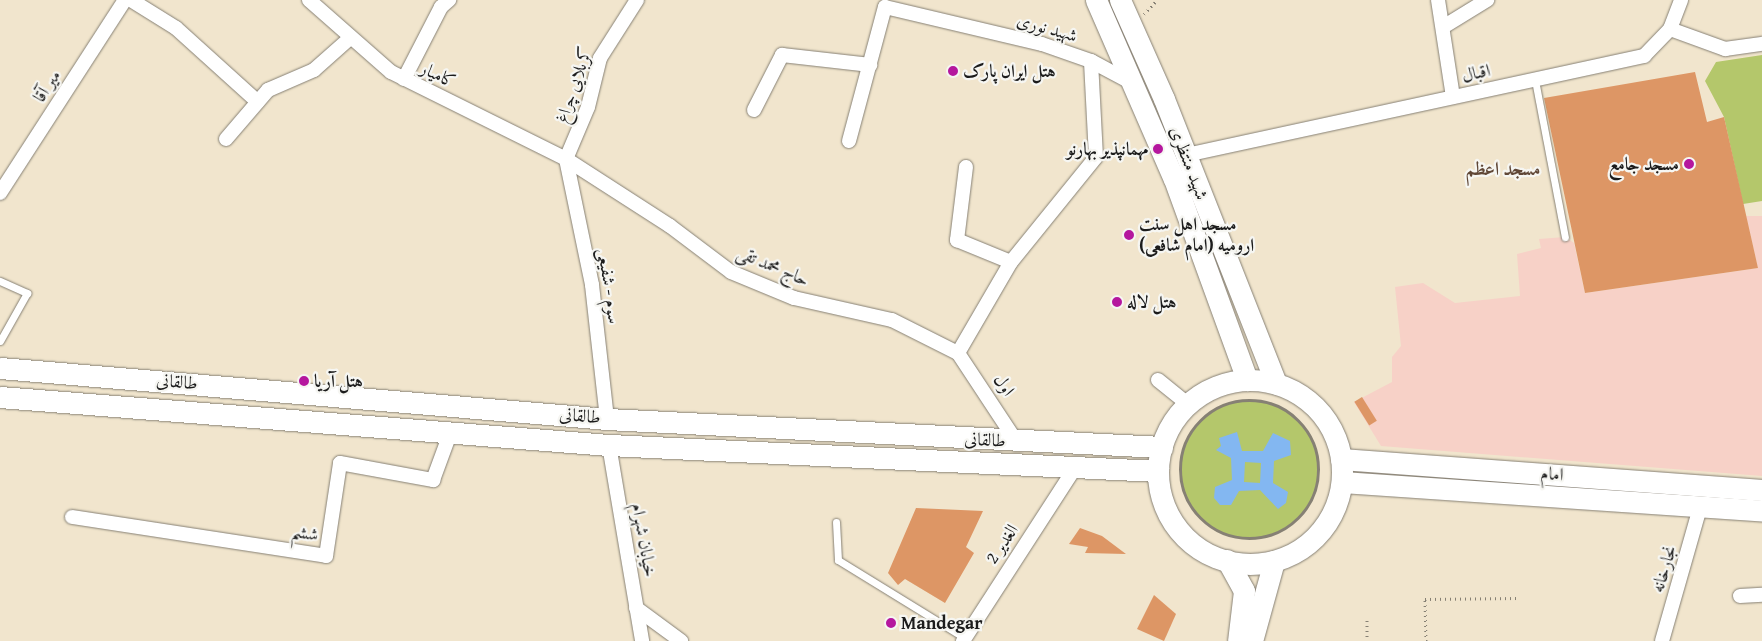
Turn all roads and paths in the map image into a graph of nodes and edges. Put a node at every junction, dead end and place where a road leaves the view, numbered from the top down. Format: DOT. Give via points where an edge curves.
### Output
graph roads {
  1 [pos="125,0"];
  2 [pos="131,0"];
  3 [pos="309,0"];
  4 [pos="449,0"];
  5 [pos="637,0"];
  6 [pos="1096,0"];
  7 [pos="1120,0"];
  8 [pos="1438,0"];
  9 [pos="1487,0"];
  10 [pos="1681,0"];
  11 [pos="884,3"];
  12 [pos="1443,27"];
  13 [pos="1670,29"];
  14 [pos="350,38"];
  15 [pos="1762,44"];
  16 [pos="1091,61"];
  17 [pos="870,65"];
  18 [pos="404,79"];
  19 [pos="1535,80"];
  20 [pos="1134,84"];
  21 [pos="1454,97"];
  22 [pos="1164,99"];
  23 [pos="258,102"];
  24 [pos="754,110"];
  25 [pos="1145,110"];
  26 [pos="226,139"];
  27 [pos="849,141"];
  28 [pos="1186,155"];
  29 [pos="566,159"];
  30 [pos="966,167"];
  31 [pos="0,193"];
  32 [pos="1565,237"];
  33 [pos="1011,262"];
  34 [pos="0,281"];
  35 [pos="0,341"];
  36 [pos="958,353"];
  37 [pos="0,368"];
  38 [pos="1158,380"];
  39 [pos="1248,380"];
  40 [pos="1276,384"];
  41 [pos="0,397"];
  42 [pos="1188,404"];
  43 [pos="607,418"];
  44 [pos="1195,425"];
  45 [pos="452,431"];
  46 [pos="1016,442"];
  47 [pos="609,445"];
  48 [pos="1162,447"];
  49 [pos="1342,459"];
  50 [pos="1075,468"];
  51 [pos="1158,471"];
  52 [pos="1342,482"];
  53 [pos="1762,490"];
  54 [pos="1700,508"];
  55 [pos="1762,511"];
  56 [pos="72,517"];
  57 [pos="836,522"];
  58 [pos="1227,560"];
  59 [pos="1274,560"];
  60 [pos="1762,595"];
  61 [pos="1740,596"];
  62 [pos="1520,598"];
  63 [pos="636,608"];
  64 [pos="1367,620"];
  65 [pos="963,639"];
  66 [pos="642,641"];
  67 [pos="681,641"];
  68 [pos="1238,641"];
  69 [pos="1252,641"];
  70 [pos="1367,641"];
  71 [pos="1426,641"];
  72 [pos="1662,641"];
  1 -- 31 [label="street, میر آقا"];
  2 -- 23 [label="street" via="176,28"];
  3 -- 14 [label="street, کامیار"];
  4 -- 18 [label="street" via="441,7"];
  5 -- 29 [label="street, کربلایی چراغ" via="600,58 588,107"];
  6 -- 20 [label="main road, شهید منتظری"];
  7 -- 22 [label="main road, شهید منتظری"];
  8 -- 12 [label="street"];
  9 -- 12 [label="street"];
  10 -- 13 [label="street"];
  11 -- 16 [label="street, شهید نوری" via="1042,44"];
  11 -- 17 [label="street"];
  12 -- 21 [label="street"];
  13 -- 15 [label="street" via="1724,49"];
  13 -- 19 [label="street, اقبال" via="1644,56"];
  14 -- 18 [label="street, کامیار"];
  14 -- 23 [label="street" via="314,70 281,83"];
  16 -- 20 [label="street, شهید نوری"];
  16 -- 33 [label="street" via="1096,157"];
  17 -- 24 [label="street" via="782,55"];
  17 -- 27 [label="street"];
  18 -- 29 [label="street, کامیار"];
  19 -- 21 [label="street, اقبال"];
  19 -- 32 [label="lane"];
  20 -- 25 [label="main road, شهید منتظری"];
  21 -- 28 [label="street, اقبال"];
  22 -- 25 [label="main road" via="1152,99"];
  22 -- 28 [label="main road, شهید منتظری"];
  23 -- 26 [label="street"];
  25 -- 39 [label="main road, شهید منتظری"];
  28 -- 40 [label="main road, شهید منتظری"];
  29 -- 36 [label="street, حاج محمد تقی" via="670,226 731,272 794,298 892,320"];
  29 -- 43 [label="street, سوم - شفیعی" via="592,285"];
  30 -- 33 [label="street" via="957,240"];
  33 -- 36 [label="street"];
  34 -- 35 [label="lane" via="27,293"];
  36 -- 46 [label="street, اول"];
  37 -- 43 [label="main road, طالقانی"];
  38 -- 42 [label="street"];
  39 -- 40 [label="main road"];
  39 -- 42 [label="main road" via="1220,384"];
  40 -- 49 [label="main road" via="1320,412"];
  41 -- 45 [label="main road, طالقانی"];
  42 -- 48 [label="main road"];
  43 -- 46 [label="main road, طالقانی"];
  43 -- 47 [label="main road"];
  44 -- 44 [label="path" via="1180,460 1180,480 1186,499 1208,525 1242,538 1260,538 1291,525 1306,510 1315,492 1318,460 1302,424 1285,410 1245,400 1226,403"];
  45 -- 47 [label="main road, طالقانی"];
  45 -- 56 [label="street, ششم" via="433,480 340,464 326,556"];
  46 -- 48 [label="main road, طالقانی"];
  47 -- 50 [label="main road, طالقانی"];
  47 -- 63 [label="street, خیابان شهرام"];
  48 -- 51 [label="main road"];
  49 -- 52 [label="main road"];
  49 -- 53 [label="main road, امام"];
  50 -- 51 [label="main road, طالقانی"];
  50 -- 65 [label="street, 2 الغدیر"];
  51 -- 58 [label="main road" via="1171,517 1185,536"];
  52 -- 54 [label="main road, امام"];
  52 -- 59 [label="main road" via="1337,503 1322,529 1295,552"];
  54 -- 55 [label="main road, امام"];
  54 -- 72 [label="street, نجارخانه"];
  57 -- 65 [label="lane" via="838,560"];
  58 -- 59 [label="main road"];
  58 -- 68 [label="main road" via="1244,592"];
  59 -- 69 [label="main road"];
  60 -- 61 [label="street"];
  62 -- 71 [label="path" via="1425,599"];
  63 -- 66 [label="street, خیابان شهرام"];
  63 -- 67 [label="street"];
  64 -- 70 [label="path"];
}
